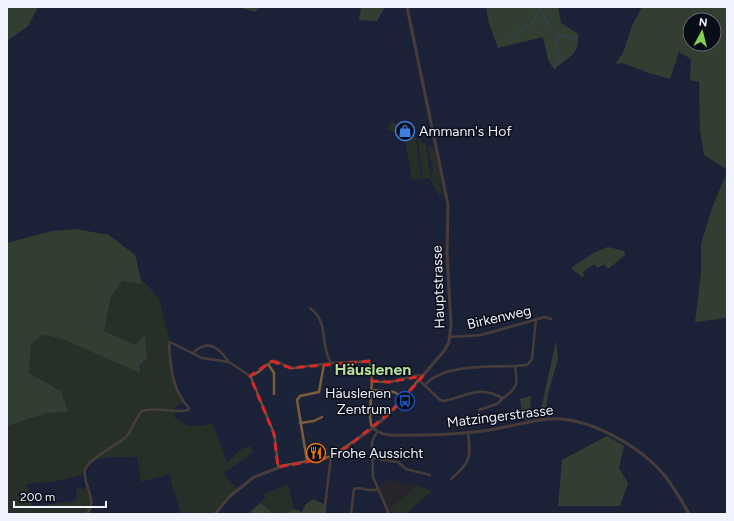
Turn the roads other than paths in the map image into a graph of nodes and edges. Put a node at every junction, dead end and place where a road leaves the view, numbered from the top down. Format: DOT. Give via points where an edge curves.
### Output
graph roads {
  1 [pos="407,7"];
  2 [pos="310,308"];
  3 [pos="536,319"];
  4 [pos="551,319"];
  5 [pos="450,337"];
  6 [pos="193,353"];
  7 [pos="229,362"];
  8 [pos="331,363"];
  9 [pos="268,364"];
  10 [pos="324,364"];
  11 [pos="515,366"];
  12 [pos="250,376"];
  13 [pos="423,376"];
  14 [pos="420,380"];
  15 [pos="372,381"];
  16 [pos="425,385"];
  17 [pos="372,390"];
  18 [pos="274,394"];
  19 [pos="404,398"];
  20 [pos="503,398"];
  21 [pos="344,408"];
  22 [pos="480,410"];
  23 [pos="371,411"];
  24 [pos="322,417"];
  25 [pos="300,423"];
  26 [pos="373,428"];
  27 [pos="377,432"];
  28 [pos="468,432"];
  29 [pos="331,457"];
  30 [pos="372,458"];
  31 [pos="306,461"];
  32 [pos="278,467"];
  33 [pos="430,475"];
  34 [pos="451,479"];
  35 [pos="378,489"];
  36 [pos="86,514"];
  37 [pos="216,514"];
  38 [pos="324,514"];
  39 [pos="351,514"];
  40 [pos="389,514"];
  41 [pos="690,514"];
  1 -- 5 [label="street, Hauptstrasse" via="448,205"];
  2 -- 8 [label="street" via="321,318 326,355"];
  3 -- 4 [label="street, Birkenweg"];
  3 -- 5 [label="street, Birkenweg" via="481,334"];
  3 -- 11 [label="street" via="532,359 527,365"];
  5 -- 13 [label="street, Hauptstrasse" via="444,351"];
  6 -- 7 [label="street" via="202,358"];
  6 -- 7 [label="street" via="200,346 208,345 222,352"];
  6 -- 36 [label="street" via="172,342 168,345 175,387 188,410 175,412 149,408 142,411 126,437 89,464 85,474 91,502 90,510"];
  7 -- 12 [label="street"];
  8 -- 10 [label="street"];
  8 -- 15 [label="street" via="369,361"];
  9 -- 10 [label="street" via="276,360 291,368"];
  9 -- 12 [label="street" via="259,373"];
  9 -- 18 [label="street" via="274,373"];
  10 -- 25 [label="street" via="320,392 297,398"];
  11 -- 16 [label="street" via="463,369 433,378"];
  11 -- 20 [label="street" via="516,388"];
  12 -- 32 [label="street" via="274,434"];
  13 -- 14 [label="street, Hauptstrasse"];
  13 -- 15 [label="street" via="389,382"];
  14 -- 16 [label="street"];
  14 -- 19 [label="street, Hauptstrasse"];
  15 -- 17 [label="street"];
  16 -- 20 [label="street" via="443,401 464,394 483,392 491,392"];
  17 -- 19 [label="street" via="394,392"];
  17 -- 23 [label="street"];
  19 -- 26 [label="street, Hauptstrasse"];
  20 -- 22 [label="street" via="497,404"];
  21 -- 23 [label="street"];
  23 -- 26 [label="street" via="370,423"];
  24 -- 25 [label="street"];
  25 -- 31 [label="street"];
  26 -- 27 [label="street"];
  26 -- 29 [label="street, Hauptstrasse"];
  27 -- 28 [label="street, Matzingerstrasse" via="384,435 444,435"];
  27 -- 30 [label="street" via="372,440"];
  28 -- 34 [label="street" via="470,459"];
  28 -- 41 [label="street, Matzingerstrasse" via="549,419 586,424 621,440 648,460 664,476"];
  29 -- 31 [label="street, Hauptstrasse"];
  29 -- 38 [label="street"];
  30 -- 33 [label="street" via="398,462 406,469"];
  30 -- 35 [label="street" via="373,477"];
  31 -- 32 [label="street, Hauptstrasse"];
  32 -- 37 [label="street, Hauptstrasse" via="246,483 229,497"];
  35 -- 39 [label="street" via="371,492 354,489"];
  35 -- 40 [label="street"];
}
